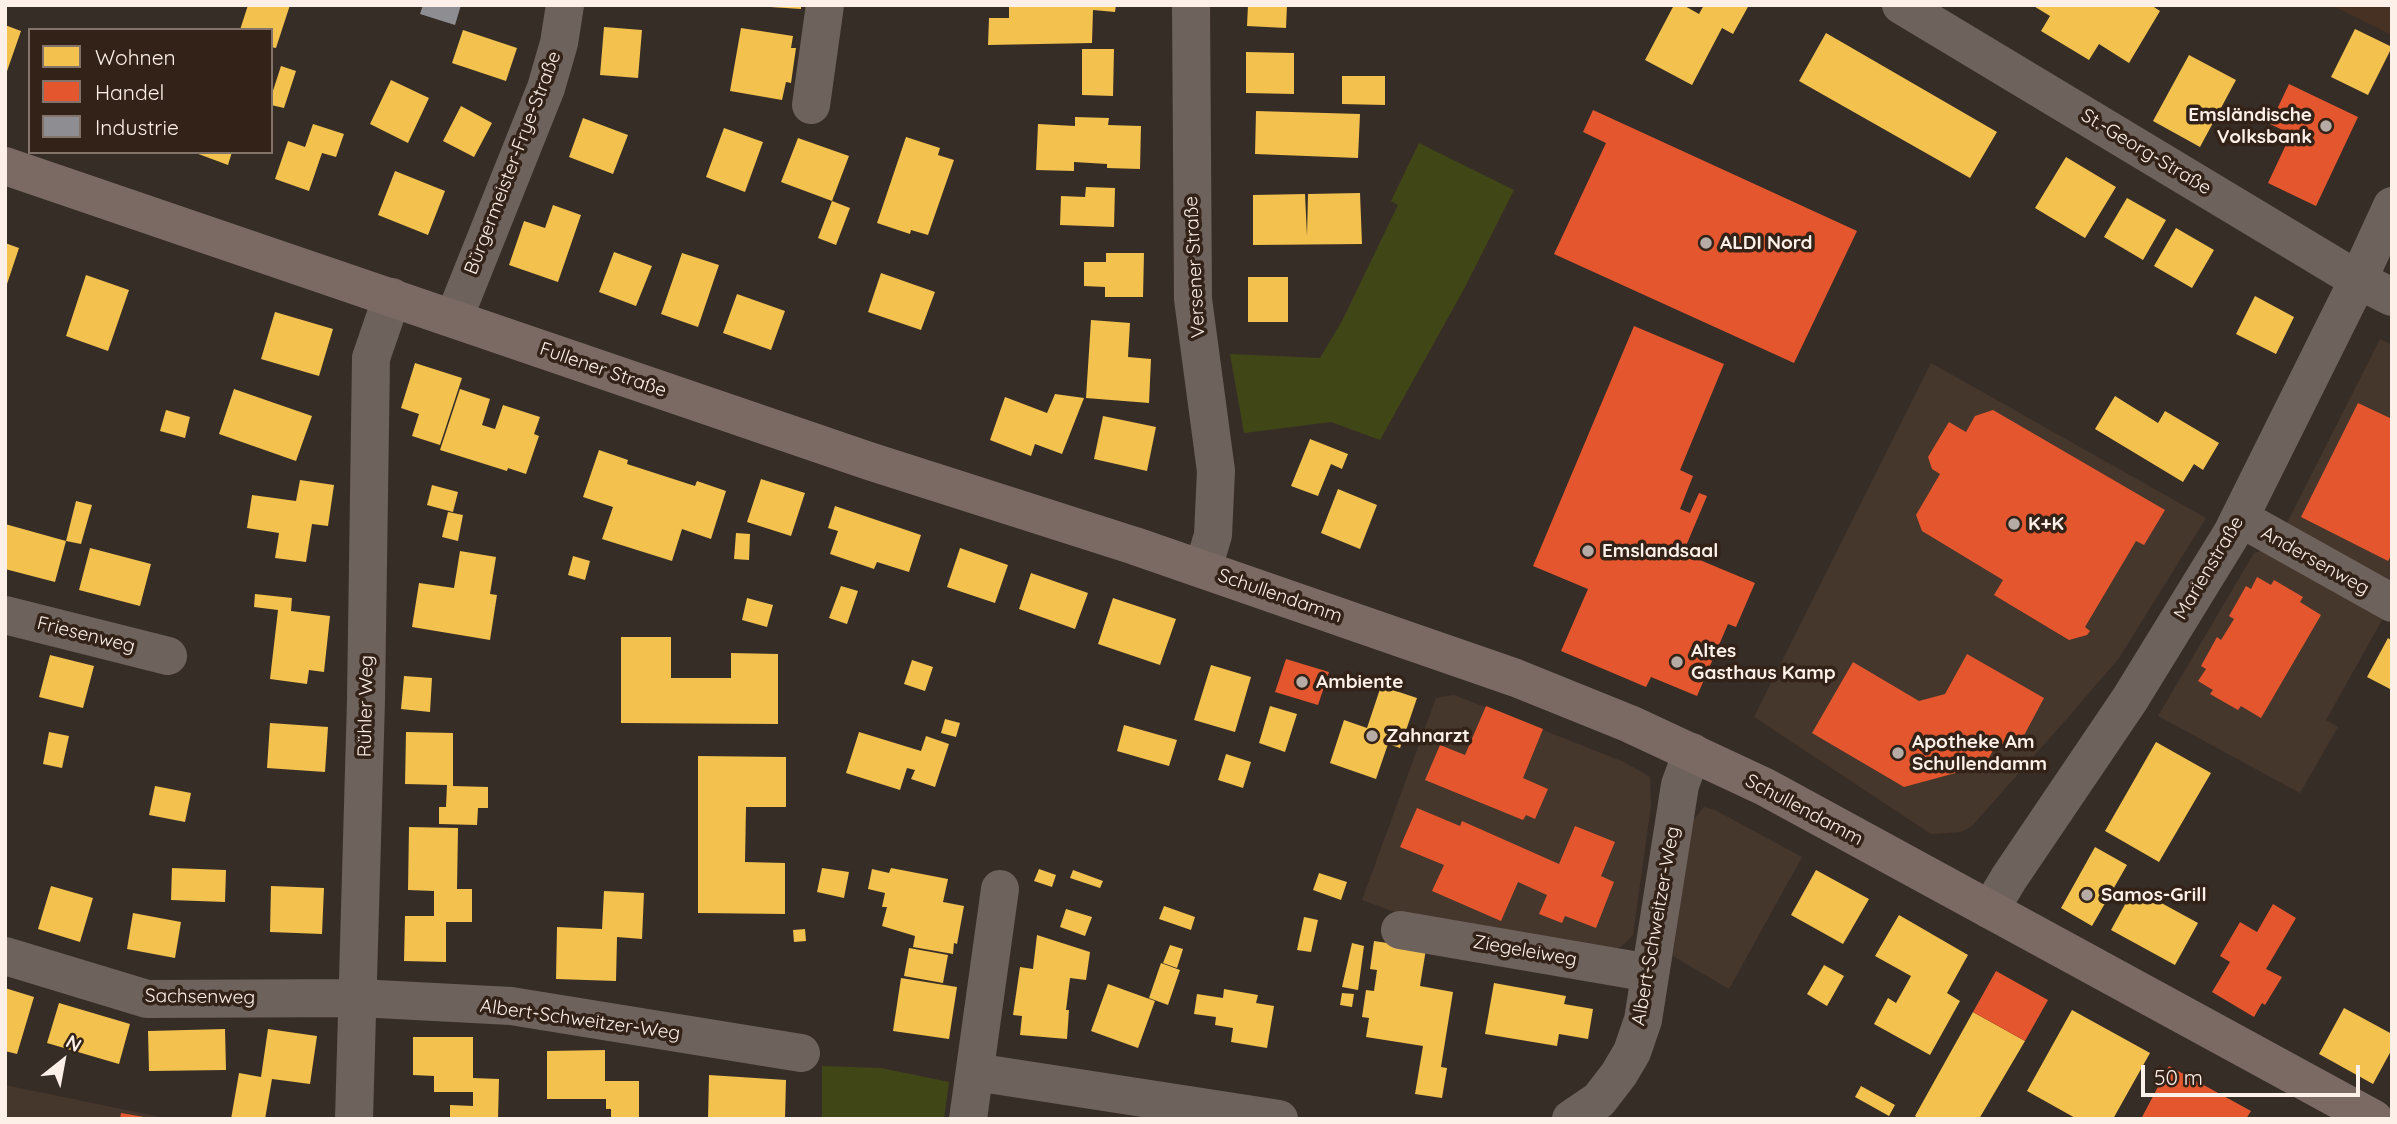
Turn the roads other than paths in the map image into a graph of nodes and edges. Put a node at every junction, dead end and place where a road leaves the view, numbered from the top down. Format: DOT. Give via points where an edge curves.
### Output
graph roads {
  1 [pos="565,5"];
  2 [pos="825,5"];
  3 [pos="1191,5"];
  4 [pos="1900,5"];
  5 [pos="811,105"];
  6 [pos="5,166"];
  7 [pos="2392,206"];
  8 [pos="2358,279"];
  9 [pos="392,297"];
  10 [pos="2392,298"];
  11 [pos="454,318"];
  12 [pos="2240,518"];
  13 [pos="1203,569"];
  14 [pos="2392,603"];
  15 [pos="5,615"];
  16 [pos="168,656"];
  17 [pos="1692,752"];
  18 [pos="1000,889"];
  19 [pos="1990,910"];
  20 [pos="1399,930"];
  21 [pos="5,956"];
  22 [pos="1650,973"];
  23 [pos="358,998"];
  24 [pos="801,1053"];
  25 [pos="975,1072"];
  26 [pos="1121,1107"];
  27 [pos="354,1119"];
  28 [pos="968,1119"];
  29 [pos="1279,1119"];
  30 [pos="1571,1119"];
  31 [pos="2374,1119"];
  1 -- 11 [label="street, Bürgermeister-Frye-Straße" via="546,88"];
  2 -- 5 [label="street"];
  3 -- 13 [label="street, Versener Straße" via="1193,299 1216,471 1213,535"];
  4 -- 8 [label="street, St.-Georg-Straße"];
  6 -- 9 [label="main road, Fullener Straße"];
  7 -- 8 [label="street, Marienstraße"];
  8 -- 10 [label="street, St.-Georg-Straße"];
  8 -- 12 [label="street, Marienstraße"];
  9 -- 11 [label="main road, Fullener Straße"];
  9 -- 23 [label="street, Rühler Weg" via="371,358"];
  11 -- 13 [label="main road, Fullener Straße"];
  12 -- 14 [label="street, Andersenweg"];
  12 -- 19 [label="street, Marienstraße" via="2130,699"];
  13 -- 17 [label="main road, Schullendamm" via="1516,678"];
  15 -- 16 [label="street, Friesenweg"];
  17 -- 19 [label="main road, Schullendamm"];
  17 -- 22 [label="street, Albert-Schweitzer-Weg" via="1680,785"];
  18 -- 25 [label="street"];
  19 -- 31 [label="main road, Schullendamm"];
  20 -- 22 [label="street, Ziegeleiweg"];
  21 -- 23 [label="street, Sachsenweg" via="147,999"];
  22 -- 30 [label="street, Albert-Schweitzer-Weg" via="1643,1020 1632,1052 1599,1100"];
  23 -- 24 [label="street, Albert-Schweitzer-Weg" via="511,1006"];
  23 -- 27 [label="street, Rühler Weg"];
  25 -- 26 [label="street"];
  25 -- 28 [label="street"];
  26 -- 29 [label="street"];
}
